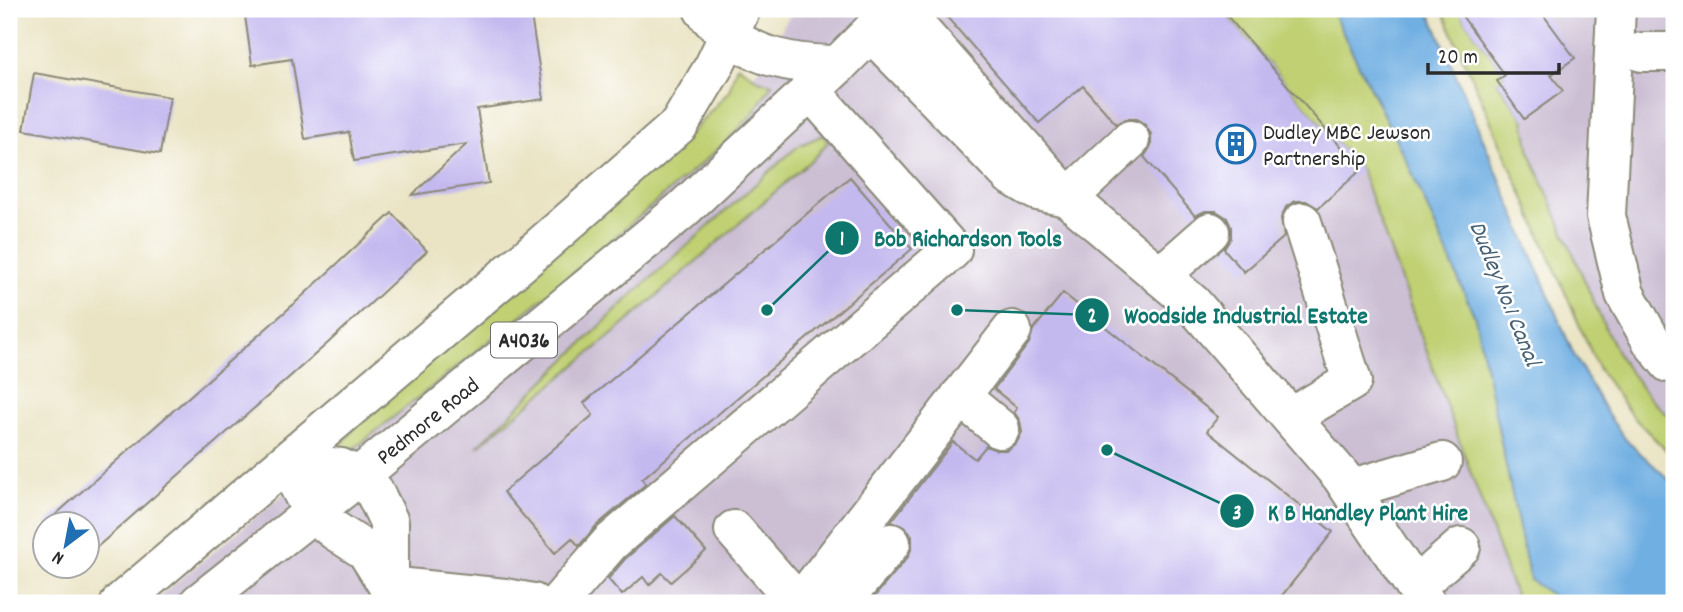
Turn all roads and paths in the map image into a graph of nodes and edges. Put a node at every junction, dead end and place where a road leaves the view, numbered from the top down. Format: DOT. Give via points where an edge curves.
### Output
graph roads {
  1 [pos="1616,9"];
  2 [pos="889,16"];
  3 [pos="724,17"];
  4 [pos="838,65"];
  5 [pos="810,90"];
  6 [pos="1129,140"];
  7 [pos="1068,198"];
  8 [pos="1302,222"];
  9 [pos="1210,232"];
  10 [pos="1160,276"];
  11 [pos="1012,330"];
  12 [pos="1672,366"];
  13 [pos="960,396"];
  14 [pos="1291,417"];
  15 [pos="1000,429"];
  16 [pos="1442,462"];
  17 [pos="287,463"];
  18 [pos="359,475"];
  19 [pos="1350,489"];
  20 [pos="312,512"];
  21 [pos="734,530"];
  22 [pos="891,543"];
  23 [pos="1461,547"];
  24 [pos="388,594"];
  25 [pos="1421,595"];
  26 [pos="120,603"];
  27 [pos="199,603"];
  28 [pos="533,603"];
  29 [pos="558,603"];
  30 [pos="799,603"];
  31 [pos="841,603"];
  1 -- 12 [label="main road" via="1606,216 1625,294 1652,342"];
  2 -- 4 [label="main road, A4036"];
  2 -- 7 [label="main road" via="1010,175 1037,191"];
  3 -- 4 [label="main road" via="746,46 780,61"];
  3 -- 17 [label="main road, A4036" via="679,125"];
  4 -- 5 [label="main road, Pedmore Road / A4036"];
  5 -- 18 [label="main road, Pedmore Road / A4036" via="681,211"];
  5 -- 29 [label="main road" via="911,225 952,250 778,381 657,484"];
  6 -- 7 [label="main road"];
  7 -- 10 [label="main road"];
  8 -- 14 [label="main road" via="1352,381"];
  9 -- 10 [label="main road"];
  10 -- 14 [label="main road" via="1192,303"];
  11 -- 13 [label="main road"];
  13 -- 15 [label="main road"];
  13 -- 30 [label="main road"];
  14 -- 19 [label="main road"];
  16 -- 19 [label="main road"];
  17 -- 18 [label="main road" via="341,468"];
  17 -- 20 [label="main road"];
  17 -- 26 [label="main road, A4036"];
  18 -- 20 [label="main road, Pedmore Road / A4036"];
  18 -- 24 [label="main road" via="374,491 389,522"];
  19 -- 25 [label="main road"];
  20 -- 24 [label="main road" via="366,551"];
  20 -- 27 [label="main road, Pedmore Road / A4036"];
  21 -- 30 [label="main road"];
  22 -- 31 [label="main road"];
  23 -- 25 [label="main road"];
  24 -- 28 [label="main road"];
}
